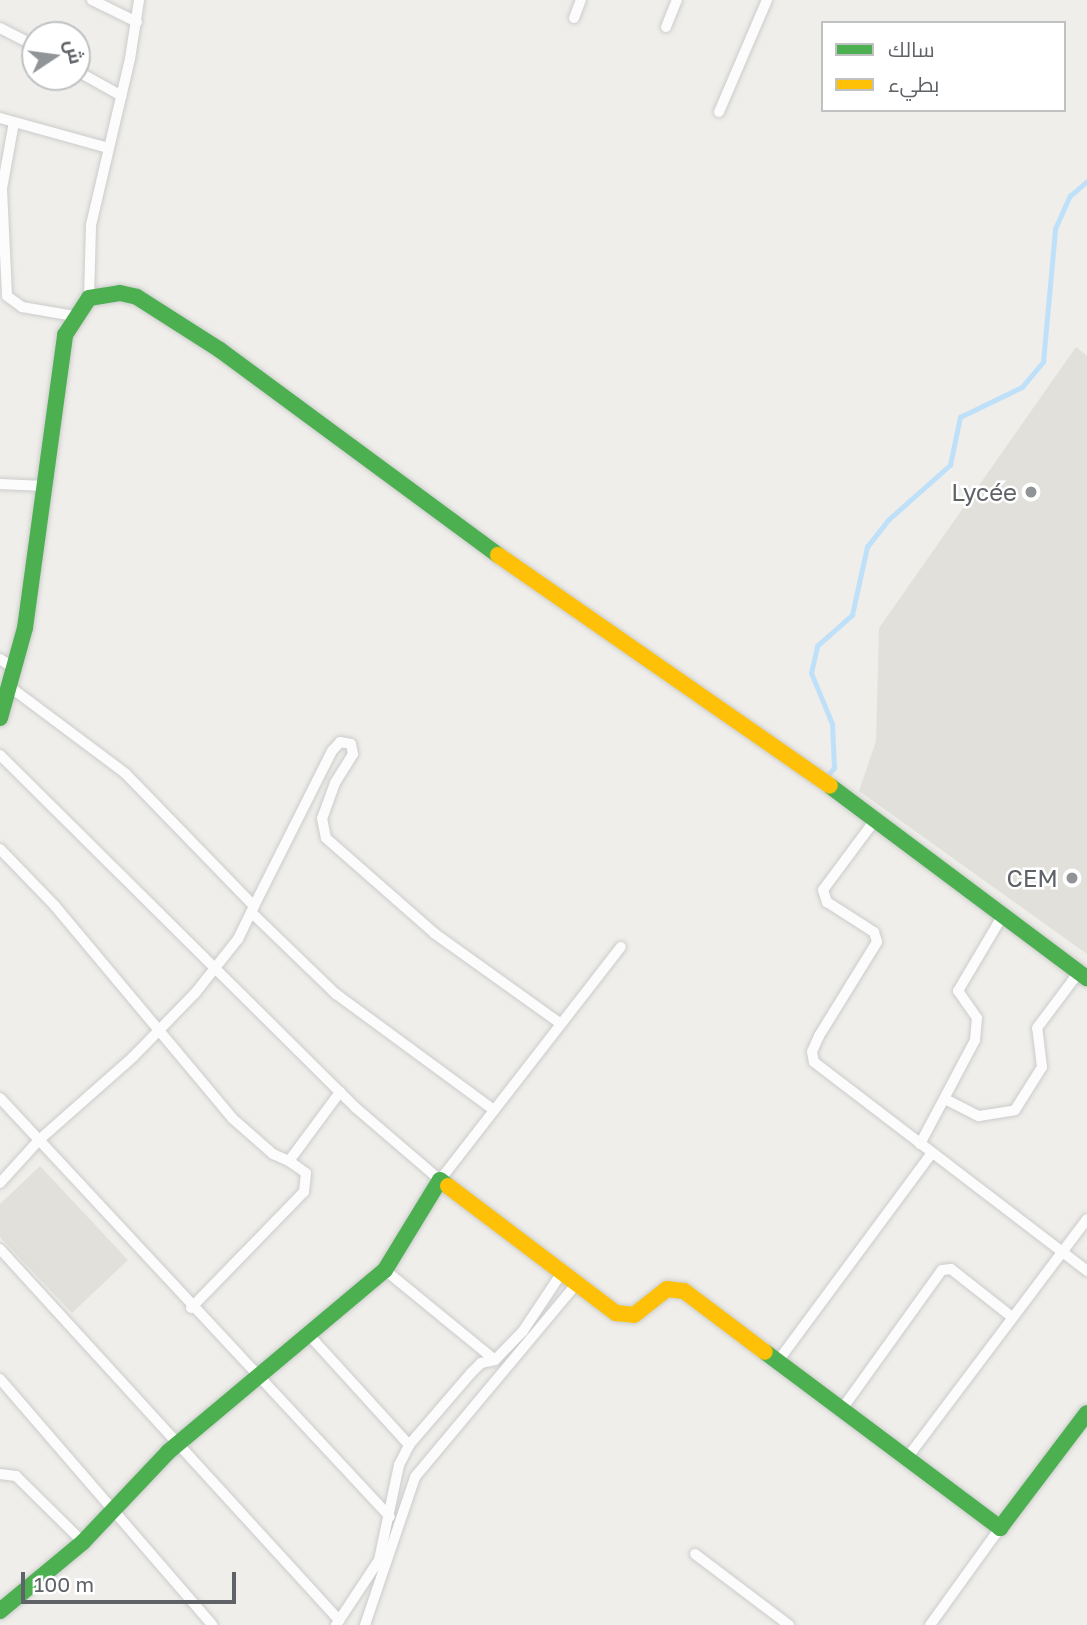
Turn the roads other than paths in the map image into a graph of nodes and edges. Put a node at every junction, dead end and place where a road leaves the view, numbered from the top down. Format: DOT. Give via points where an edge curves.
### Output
graph roads {
  1 [pos="92,0"];
  2 [pos="139,0"];
  3 [pos="582,0"];
  4 [pos="677,0"];
  5 [pos="767,0"];
  6 [pos="574,18"];
  7 [pos="136,22"];
  8 [pos="666,27"];
  9 [pos="0,28"];
  10 [pos="21,39"];
  11 [pos="91,79"];
  12 [pos="122,96"];
  13 [pos="719,112"];
  14 [pos="0,118"];
  15 [pos="14,122"];
  16 [pos="108,148"];
  17 [pos="89,298"];
  18 [pos="74,316"];
  19 [pos="0,484"];
  20 [pos="44,486"];
  21 [pos="0,659"];
  22 [pos="15,669"];
  23 [pos="10,687"];
  24 [pos="0,718"];
  25 [pos="0,755"];
  26 [pos="875,820"];
  27 [pos="0,849"];
  28 [pos="253,910"];
  29 [pos="1003,915"];
  30 [pos="621,947"];
  31 [pos="214,964"];
  32 [pos="1083,975"];
  33 [pos="561,1024"];
  34 [pos="155,1031"];
  35 [pos="340,1092"];
  36 [pos="0,1098"];
  37 [pos="945,1099"];
  38 [pos="494,1110"];
  39 [pos="39,1140"];
  40 [pos="920,1144"];
  41 [pos="932,1153"];
  42 [pos="289,1161"];
  43 [pos="440,1180"];
  44 [pos="0,1184"];
  45 [pos="1087,1219"];
  46 [pos="0,1249"];
  47 [pos="1062,1250"];
  48 [pos="385,1270"];
  49 [pos="563,1271"];
  50 [pos="1087,1271"];
  51 [pos="577,1283"];
  52 [pos="191,1308"];
  53 [pos="1012,1317"];
  54 [pos="309,1335"];
  55 [pos="495,1360"];
  56 [pos="778,1361"];
  57 [pos="0,1379"];
  58 [pos="259,1379"];
  59 [pos="842,1409"];
  60 [pos="1087,1413"];
  61 [pos="409,1445"];
  62 [pos="177,1447"];
  63 [pos="907,1458"];
  64 [pos="0,1474"];
  65 [pos="111,1511"];
  66 [pos="390,1517"];
  67 [pos="1000,1528"];
  68 [pos="83,1542"];
  69 [pos="695,1554"];
  70 [pos="0,1611"];
  71 [pos="337,1623"];
  72 [pos="212,1625"];
  73 [pos="365,1625"];
  74 [pos="789,1625"];
  75 [pos="930,1625"];
  1 -- 7 [label="street"];
  2 -- 7 [label="street"];
  3 -- 6 [label="street"];
  4 -- 8 [label="street"];
  5 -- 13 [label="street"];
  7 -- 12 [label="street"];
  9 -- 10 [label="street"];
  11 -- 12 [label="street"];
  12 -- 16 [label="street"];
  14 -- 15 [label="street"];
  15 -- 16 [label="street"];
  15 -- 18 [label="street" via="2,189 7,296 22,307"];
  16 -- 17 [label="street" via="91,225"];
  17 -- 18 [label="street"];
  17 -- 26 [label="street" via="120,293 137,297 220,350 500,556"];
  18 -- 20 [label="street" via="61,354"];
  19 -- 20 [label="street"];
  20 -- 22 [label="street"];
  21 -- 22 [label="street"];
  22 -- 23 [label="street"];
  23 -- 24 [label="street"];
  23 -- 28 [label="street" via="125,773"];
  25 -- 31 [label="street"];
  26 -- 29 [label="street"];
  26 -- 40 [label="street" via="823,895 874,932 877,942 819,1036 812,1058"];
  27 -- 34 [label="street" via="55,906"];
  28 -- 31 [label="street" via="230,950"];
  28 -- 33 [label="street" via="332,751 340,742 351,744 353,754 335,783 322,818 326,838 434,933"];
  28 -- 38 [label="street" via="336,993"];
  29 -- 32 [label="street"];
  29 -- 37 [label="street" via="960,987 959,997 979,1029"];
  30 -- 33 [label="street"];
  31 -- 34 [label="street" via="196,992"];
  31 -- 35 [label="street"];
  32 -- 37 [label="street" via="1037,1028 1042,1068 1015,1110 979,1116"];
  33 -- 38 [label="street"];
  34 -- 39 [label="street" via="133,1058"];
  34 -- 42 [label="street" via="191,1066 232,1118 273,1154"];
  35 -- 42 [label="street"];
  35 -- 43 [label="street"];
  36 -- 39 [label="street"];
  37 -- 40 [label="street"];
  38 -- 43 [label="street"];
  39 -- 44 [label="street"];
  39 -- 52 [label="street"];
  40 -- 41 [label="street"];
  41 -- 47 [label="street"];
  41 -- 56 [label="street"];
  42 -- 52 [label="street" via="306,1173 304,1192"];
  43 -- 48 [label="street"];
  43 -- 49 [label="street"];
  45 -- 47 [label="street"];
  46 -- 62 [label="street"];
  47 -- 50 [label="street"];
  47 -- 53 [label="street"];
  48 -- 54 [label="street"];
  48 -- 55 [label="street"];
  49 -- 51 [label="street"];
  49 -- 55 [label="street" via="523,1331"];
  51 -- 56 [label="street" via="625,1316 642,1312 663,1292 679,1288"];
  51 -- 73 [label="street" via="415,1477"];
  52 -- 58 [label="street"];
  53 -- 59 [label="street" via="951,1269 942,1270"];
  53 -- 63 [label="street"];
  54 -- 58 [label="street"];
  54 -- 61 [label="street"];
  55 -- 61 [label="street" via="476,1368"];
  56 -- 59 [label="street"];
  57 -- 65 [label="street"];
  58 -- 62 [label="street"];
  58 -- 66 [label="street"];
  59 -- 63 [label="street"];
  60 -- 67 [label="street"];
  61 -- 66 [label="street" via="399,1465"];
  62 -- 65 [label="street"];
  62 -- 71 [label="street"];
  63 -- 67 [label="street"];
  64 -- 68 [label="street" via="16,1476"];
  65 -- 68 [label="street"];
  65 -- 72 [label="street"];
  66 -- 71 [label="street" via="379,1560"];
  67 -- 75 [label="street"];
  68 -- 70 [label="street"];
  69 -- 74 [label="street"];
}
